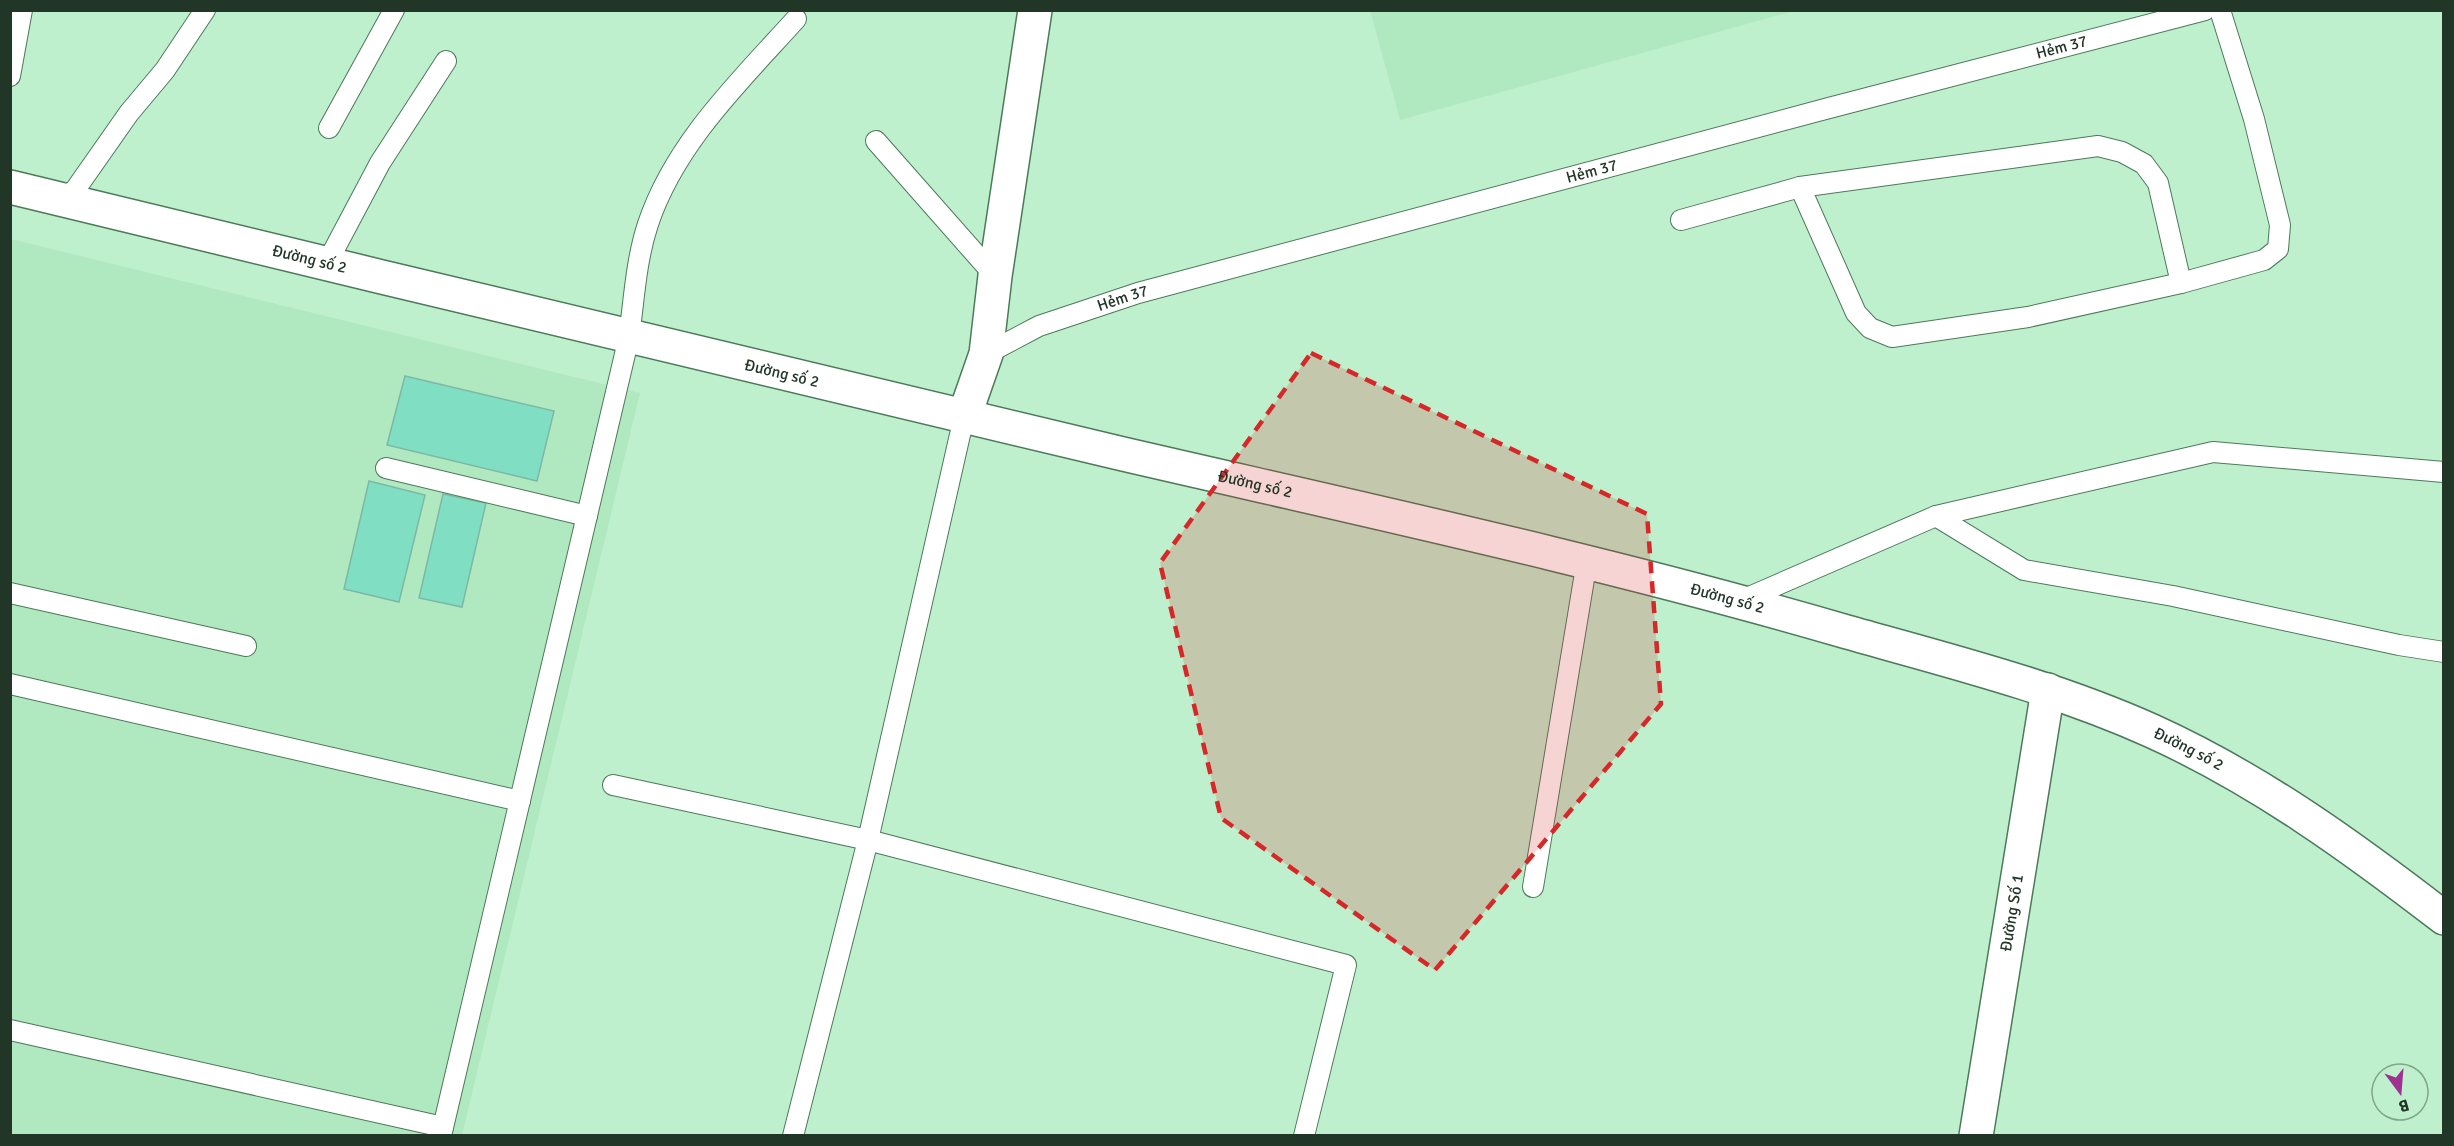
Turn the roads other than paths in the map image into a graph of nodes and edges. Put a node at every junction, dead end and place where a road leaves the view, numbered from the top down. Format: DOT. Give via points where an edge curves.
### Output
graph roads {
  1 [pos="22,10"];
  2 [pos="205,10"];
  3 [pos="394,10"];
  4 [pos="1035,10"];
  5 [pos="2205,10"];
  6 [pos="2220,10"];
  7 [pos="796,19"];
  8 [pos="446,61"];
  9 [pos="10,76"];
  10 [pos="329,128"];
  11 [pos="876,141"];
  12 [pos="10,187"];
  13 [pos="1800,187"];
  14 [pos="62,199"];
  15 [pos="1681,220"];
  16 [pos="327,263"];
  17 [pos="995,276"];
  18 [pos="2181,284"];
  19 [pos="629,337"];
  20 [pos="986,354"];
  21 [pos="964,417"];
  22 [pos="386,468"];
  23 [pos="2444,472"];
  24 [pos="587,516"];
  25 [pos="1936,516"];
  26 [pos="1587,561"];
  27 [pos="10,592"];
  28 [pos="1740,601"];
  29 [pos="246,646"];
  30 [pos="2444,652"];
  31 [pos="10,684"];
  32 [pos="2048,690"];
  33 [pos="613,785"];
  34 [pos="520,801"];
  35 [pos="868,840"];
  36 [pos="1533,886"];
  37 [pos="2444,918"];
  38 [pos="10,1030"];
  39 [pos="442,1131"];
  40 [pos="793,1136"];
  41 [pos="1304,1136"];
  42 [pos="1976,1136"];
  1 -- 9 [label="lane"];
  2 -- 14 [label="lane" via="75,190"];
  3 -- 10 [label="lane"];
  4 -- 17 [label="street"];
  5 -- 20 [label="lane, Hẻm 37" via="1138,292 1039,326"];
  6 -- 18 [label="lane" via="2254,119 2280,225 2278,249 2264,260"];
  7 -- 19 [label="lane" via="688,144 659,197 640,256"];
  8 -- 16 [label="lane" via="380,163"];
  11 -- 17 [label="lane"];
  12 -- 14 [label="street, Đường số 2"];
  13 -- 15 [label="lane"];
  13 -- 18 [label="lane" via="1856,313 1870,327 1892,337 2028,317"];
  13 -- 18 [label="lane" via="2098,146 2122,152 2144,164 2158,183"];
  14 -- 16 [label="street, Đường số 2"];
  16 -- 19 [label="street, Đường số 2"];
  17 -- 20 [label="street"];
  19 -- 21 [label="street, Đường số 2"];
  19 -- 24 [label="lane"];
  20 -- 21 [label="street"];
  21 -- 26 [label="street, Đường số 2"];
  21 -- 35 [label="lane"];
  22 -- 24 [label="lane"];
  23 -- 25 [label="lane" via="2213,452"];
  24 -- 34 [label="lane"];
  25 -- 28 [label="lane"];
  25 -- 30 [label="lane" via="2024,570 2173,596"];
  26 -- 28 [label="street, Đường số 2"];
  26 -- 36 [label="lane"];
  27 -- 29 [label="lane"];
  28 -- 32 [label="street, Đường số 2"];
  31 -- 34 [label="lane"];
  32 -- 37 [label="street, Đường số 2" via="2155,732 2211,760 2375,865"];
  32 -- 42 [label="street, Đường Số 1"];
  33 -- 35 [label="lane"];
  34 -- 39 [label="lane"];
  35 -- 40 [label="lane"];
  35 -- 41 [label="lane" via="1346,965"];
  38 -- 39 [label="lane"];
}
